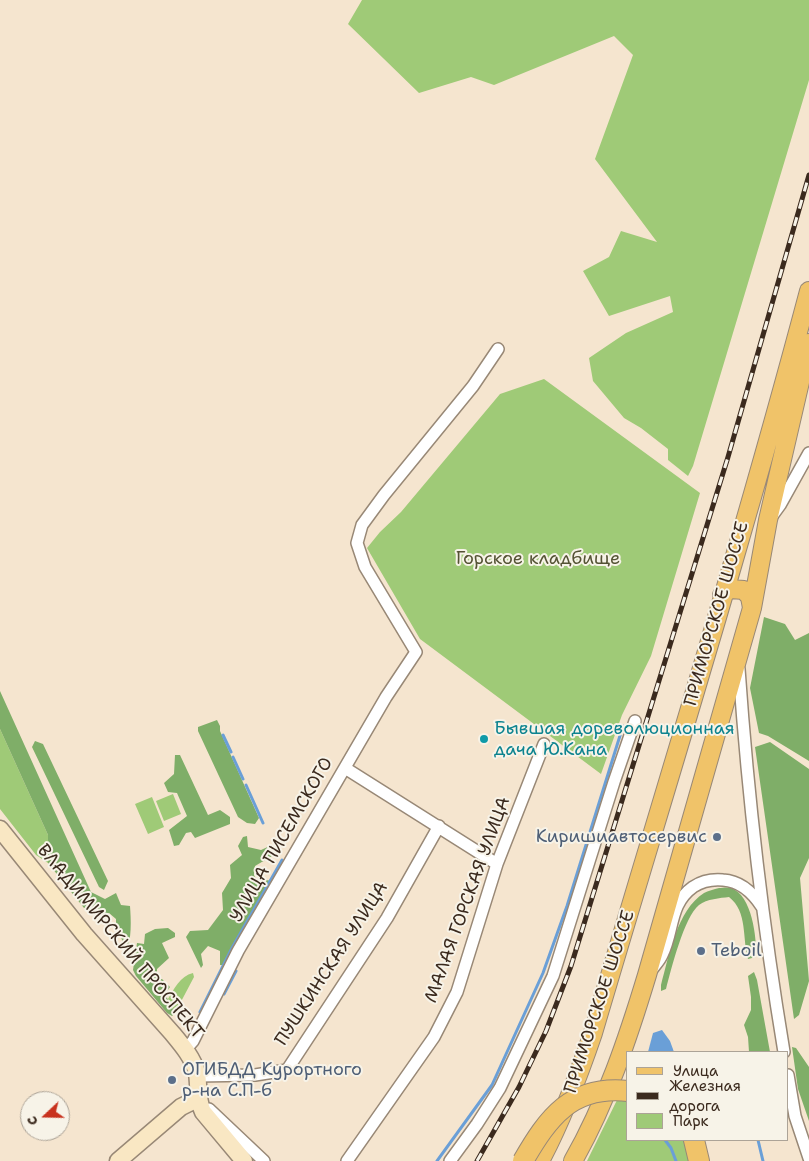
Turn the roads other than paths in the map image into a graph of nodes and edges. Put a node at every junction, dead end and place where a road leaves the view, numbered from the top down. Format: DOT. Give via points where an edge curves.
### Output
graph roads {
  1 [pos="809,291"];
  2 [pos="809,343"];
  3 [pos="498,349"];
  4 [pos="809,453"];
  5 [pos="768,520"];
  6 [pos="722,595"];
  7 [pos="752,608"];
  8 [pos="738,658"];
  9 [pos="634,721"];
  10 [pos="544,744"];
  11 [pos="345,768"];
  12 [pos="439,826"];
  13 [pos="0,829"];
  14 [pos="497,864"];
  15 [pos="764,909"];
  16 [pos="647,975"];
  17 [pos="185,1050"];
  18 [pos="784,1051"];
  19 [pos="197,1076"];
  20 [pos="789,1081"];
  21 [pos="626,1091"];
  22 [pos="199,1098"];
  23 [pos="694,1141"];
  24 [pos="809,1158"];
  25 [pos="118,1161"];
  26 [pos="244,1161"];
  27 [pos="264,1161"];
  28 [pos="348,1161"];
  29 [pos="450,1161"];
  30 [pos="523,1161"];
  31 [pos="540,1161"];
  32 [pos="573,1161"];
  33 [pos="699,1161"];
  1 -- 6 [label="main road, ПРИМОРСКОЕ ШОССЕ"];
  2 -- 5 [label="main road, ПРИМОРСКОЕ ШОССЕ"];
  3 -- 11 [label="street, УЛИЦА ПИСЕМСКОГО" via="362,525 357,544 364,566 416,652"];
  4 -- 5 [label="street"];
  5 -- 7 [label="main road, ПРИМОРСКОЕ ШОССЕ"];
  6 -- 7 [label="main road" via="730,589 744,590 750,597"];
  6 -- 31 [label="main road, ПРИМОРСКОЕ ШОССЕ" via="593,1033 573,1090"];
  7 -- 8 [label="main road, ПРИМОРСКОЕ ШОССЕ"];
  8 -- 15 [label="street" via="745,752"];
  8 -- 16 [label="main road, ПРИМОРСКОЕ ШОССЕ"];
  9 -- 29 [label="street" via="553,976 500,1088"];
  10 -- 14 [label="street, МАЛАЯ ГОРСКАЯ УЛИЦА"];
  11 -- 12 [label="street"];
  11 -- 17 [label="street, УЛИЦА ПИСЕМСКОГО" via="238,951 193,1041"];
  12 -- 14 [label="street"];
  12 -- 19 [label="street, ПУШКИНСКАЯ УЛИЦА" via="387,918 287,1070 255,1076"];
  13 -- 17 [label="main road, ВЛАДИМИРСКИЙ ПРОСПЕКТ" via="84,934"];
  14 -- 28 [label="street, МАЛАЯ ГОРСКАЯ УЛИЦА" via="457,992 434,1037"];
  15 -- 16 [label="street" via="748,890 728,880 700,883 678,902 662,956"];
  15 -- 18 [label="street"];
  16 -- 32 [label="main road, ПРИМОРСКОЕ ШОССЕ" via="604,1098"];
  17 -- 19 [label="main road, ВЛАДИМИРСКИЙ ПРОСПЕКТ"];
  19 -- 22 [label="main road, ВЛАДИМИРСКИЙ ПРОСПЕКТ"];
  20 -- 24 [label="street" via="795,1116"];
  21 -- 30 [label="highway, bridge" via="597,1091 565,1106 547,1122"];
  22 -- 25 [label="main road" via="181,1107"];
  22 -- 26 [label="main road, ВЛАДИМИРСКИЙ ПРОСПЕКТ" via="203,1112"];
  22 -- 27 [label="street"];
  23 -- 33 [label="highway"];
}
